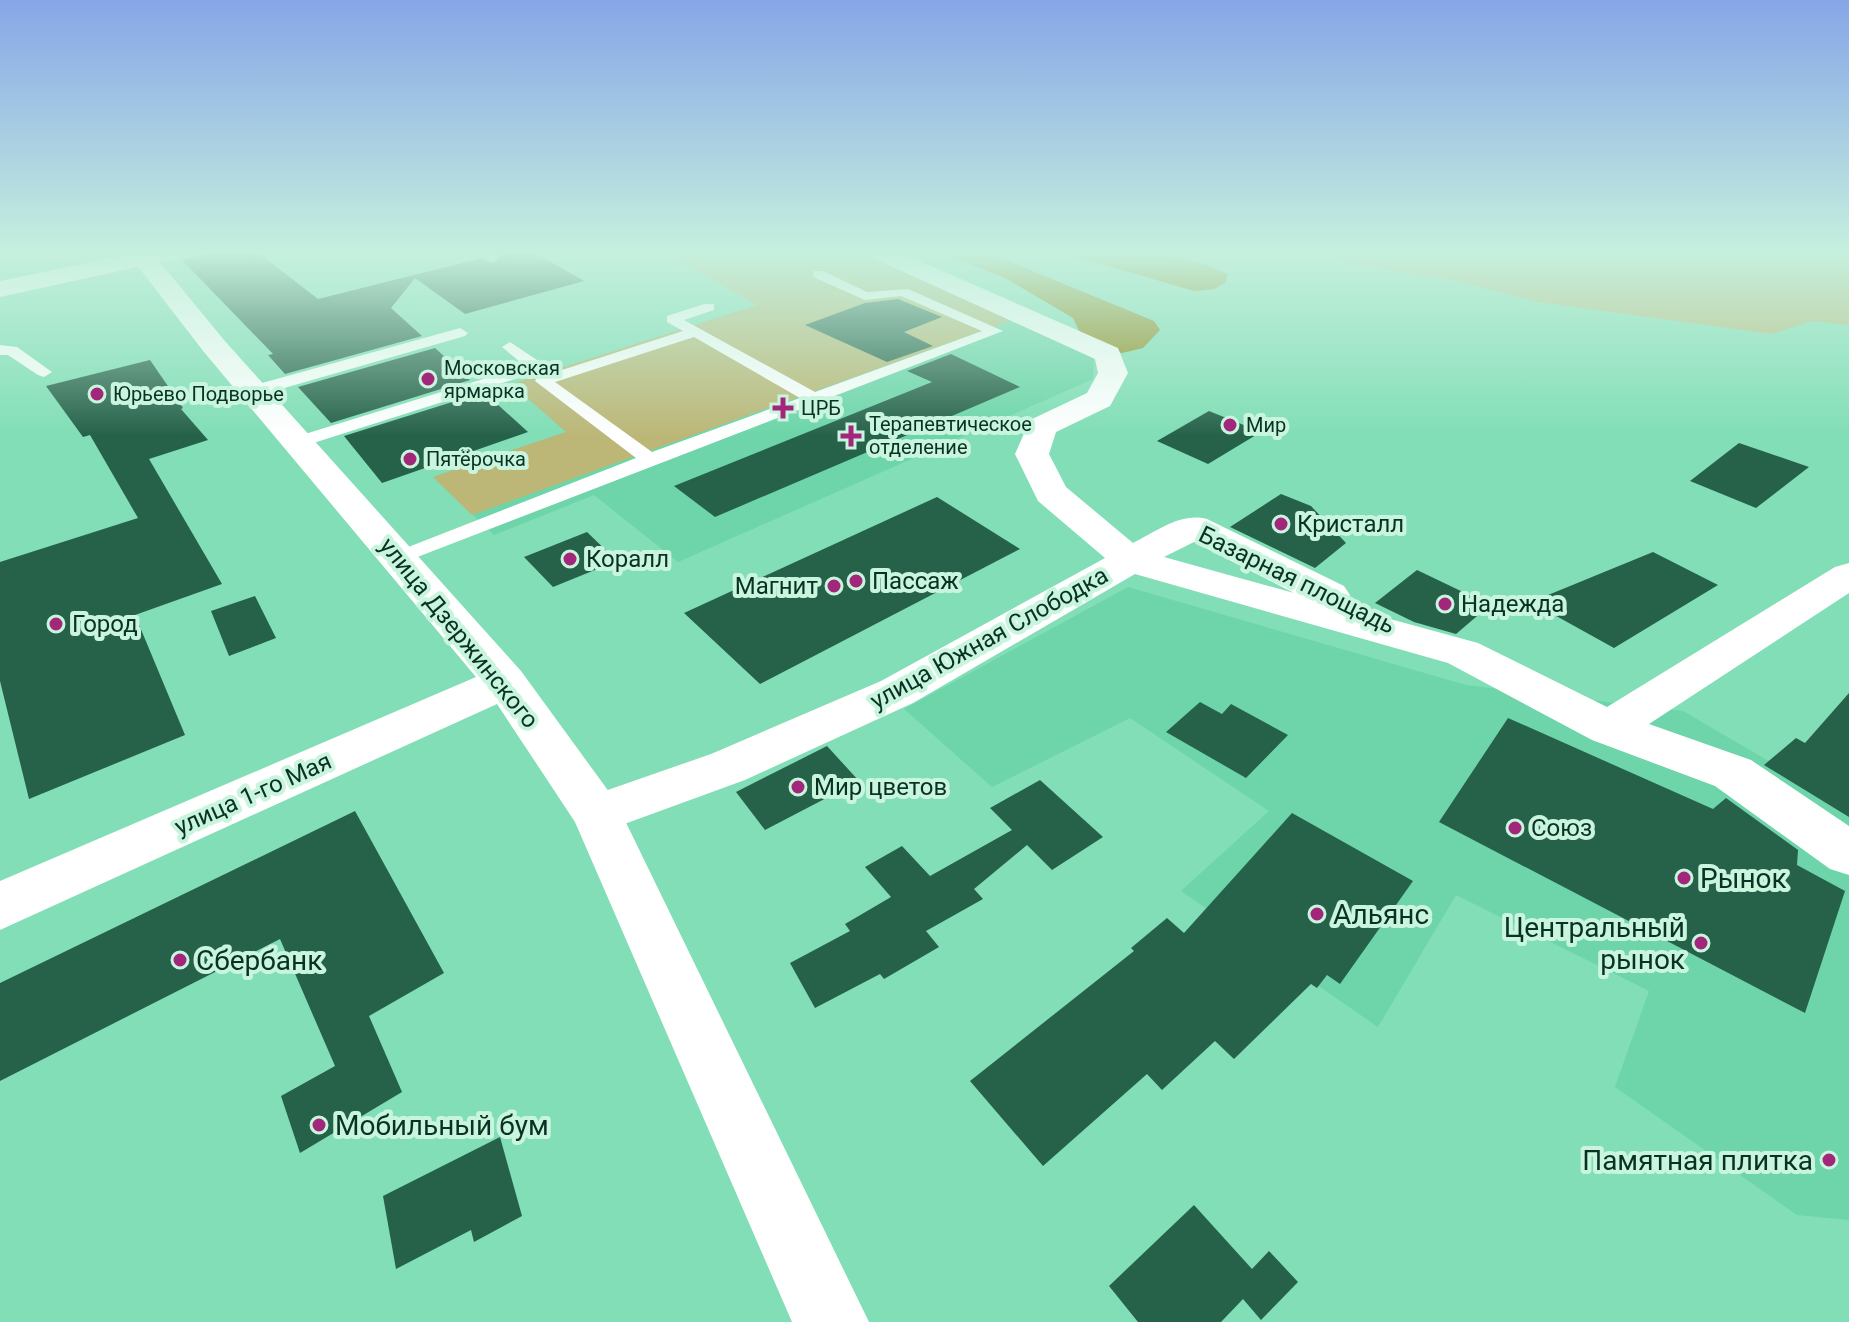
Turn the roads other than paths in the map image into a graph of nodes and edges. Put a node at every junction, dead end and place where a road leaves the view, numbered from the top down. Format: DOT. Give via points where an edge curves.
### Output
graph roads {
  1 [pos="189,313"];
  2 [pos="691,313"];
  3 [pos="952,313"];
  4 [pos="1015,313"];
  5 [pos="695,332"];
  6 [pos="460,333"];
  7 [pos="510,347"];
  8 [pos="0,350"];
  9 [pos="44,372"];
  10 [pos="254,391"];
  11 [pos="814,399"];
  12 [pos="298,442"];
  13 [pos="650,460"];
  14 [pos="400,557"];
  15 [pos="1130,560"];
  16 [pos="1849,575"];
  17 [pos="505,682"];
  18 [pos="1609,728"];
  19 [pos="597,814"];
  20 [pos="1849,854"];
  21 [pos="0,906"];
  22 [pos="831,1322"];
  1 -- 10 [label="street, улица Дзержинского"];
  2 -- 5 [label="lane" via="672,319"];
  3 -- 11 [label="lane" via="995,331"];
  4 -- 15 [label="street" via="1108,354 1113,373 1099,399 1041,427 1032,454 1051,493"];
  5 -- 11 [label="lane"];
  5 -- 13 [label="lane" via="543,381"];
  6 -- 10 [label="lane"];
  7 -- 12 [label="lane" via="537,367"];
  8 -- 9 [label="lane" via="11,350"];
  10 -- 12 [label="street, улица Дзержинского"];
  11 -- 13 [label="lane"];
  12 -- 14 [label="street, улица Дзержинского"];
  13 -- 14 [label="lane"];
  14 -- 17 [label="street, улица Дзержинского"];
  15 -- 18 [label="street, улица Южная Слободка" via="1463,653"];
  15 -- 19 [label="street, улица Южная Слободка" via="897,692 728,767"];
  16 -- 18 [label="street"];
  17 -- 19 [label="street, улица Дзержинского"];
  17 -- 21 [label="street, улица 1-го Мая"];
  18 -- 20 [label="street, улица Южная Слободка" via="1733,773"];
  19 -- 22 [label="street, улица Дзержинского"];
}
